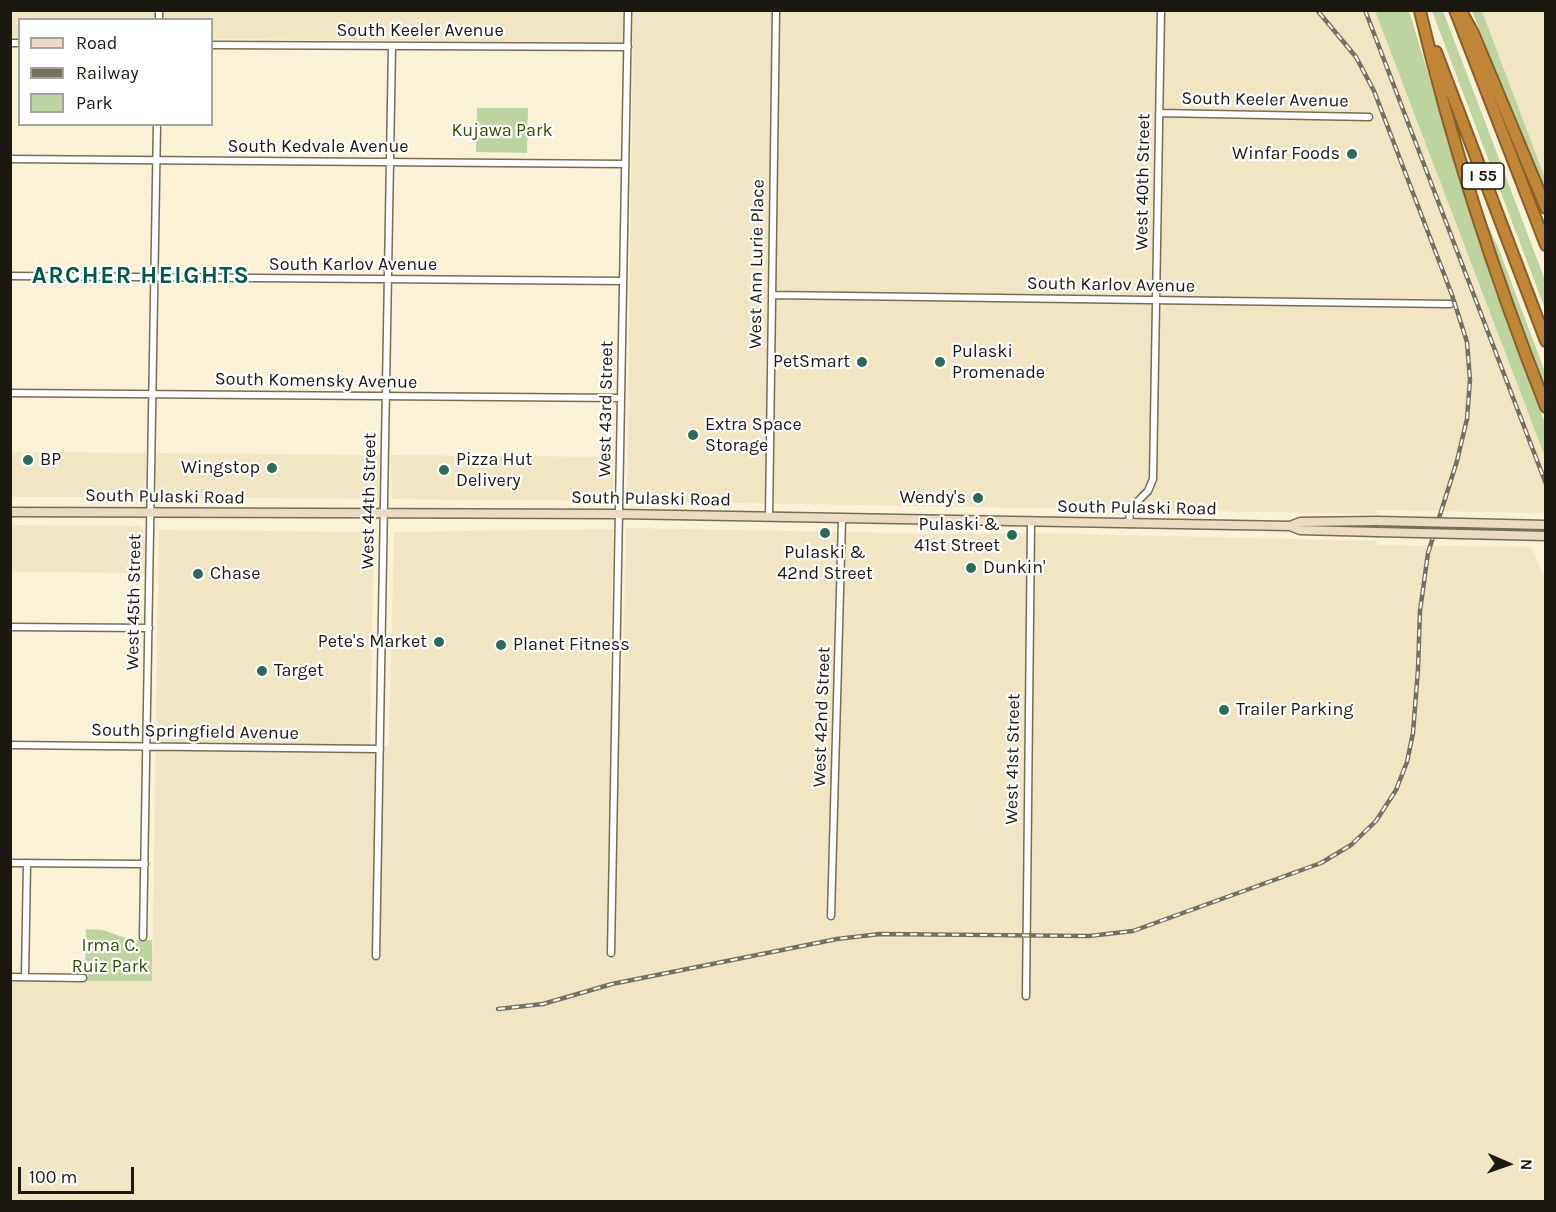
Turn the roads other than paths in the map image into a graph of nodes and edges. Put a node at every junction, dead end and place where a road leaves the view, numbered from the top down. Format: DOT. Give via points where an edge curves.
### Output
graph roads {
  1 [pos="628,10"];
  2 [pos="776,10"];
  3 [pos="1161,10"];
  4 [pos="1455,10"];
  5 [pos="1461,10"];
  6 [pos="1420,11"];
  7 [pos="213,45"];
  8 [pos="392,46"];
  9 [pos="628,48"];
  10 [pos="1159,113"];
  11 [pos="1369,117"];
  12 [pos="157,126"];
  13 [pos="10,159"];
  14 [pos="156,160"];
  15 [pos="390,162"];
  16 [pos="626,164"];
  17 [pos="1545,208"];
  18 [pos="1545,245"];
  19 [pos="10,276"];
  20 [pos="154,278"];
  21 [pos="388,280"];
  22 [pos="623,281"];
  23 [pos="772,295"];
  24 [pos="1156,301"];
  25 [pos="1450,304"];
  26 [pos="1545,341"];
  27 [pos="10,393"];
  28 [pos="153,394"];
  29 [pos="386,396"];
  30 [pos="621,398"];
  31 [pos="1545,408"];
  32 [pos="10,512"];
  33 [pos="151,513"];
  34 [pos="384,514"];
  35 [pos="619,514"];
  36 [pos="769,517"];
  37 [pos="842,519"];
  38 [pos="1030,522"];
  39 [pos="1129,524"];
  40 [pos="1545,525"];
  41 [pos="1290,526"];
  42 [pos="1545,536"];
  43 [pos="10,627"];
  44 [pos="149,628"];
  45 [pos="10,745"];
  46 [pos="147,746"];
  47 [pos="380,749"];
  48 [pos="10,863"];
  49 [pos="27,863"];
  50 [pos="145,864"];
  51 [pos="831,916"];
  52 [pos="144,937"];
  53 [pos="611,953"];
  54 [pos="376,956"];
  55 [pos="10,977"];
  56 [pos="25,977"];
  57 [pos="83,978"];
  58 [pos="1026,996"];
  1 -- 9 [label="street, West 43rd Street"];
  2 -- 23 [label="street, West Ann Lurie Place"];
  3 -- 10 [label="street, West 40th Street"];
  4 -- 18 [label="highway, I 55"];
  5 -- 17 [label="highway"];
  6 -- 26 [label="highway, I 55"];
  6 -- 31 [label="highway" via="1462,168"];
  7 -- 8 [label="street, South Keeler Avenue"];
  8 -- 9 [label="street, South Keeler Avenue"];
  8 -- 15 [label="street, West 44th Street"];
  9 -- 16 [label="street, West 43rd Street"];
  10 -- 11 [label="street, South Keeler Avenue"];
  10 -- 24 [label="street, West 40th Street"];
  12 -- 14 [label="street, West 45th Street"];
  13 -- 14 [label="street, South Kedvale Avenue"];
  14 -- 15 [label="street, South Kedvale Avenue"];
  14 -- 20 [label="street, West 45th Street"];
  15 -- 16 [label="street, South Kedvale Avenue"];
  15 -- 21 [label="street, West 44th Street"];
  16 -- 22 [label="street, West 43rd Street"];
  19 -- 20 [label="street, South Karlov Avenue"];
  20 -- 21 [label="street, South Karlov Avenue"];
  20 -- 28 [label="street, West 45th Street"];
  21 -- 22 [label="street, South Karlov Avenue"];
  21 -- 29 [label="street, West 44th Street"];
  22 -- 30 [label="street, West 43rd Street"];
  23 -- 24 [label="street, South Karlov Avenue"];
  23 -- 36 [label="street, West Ann Lurie Place"];
  24 -- 25 [label="street, South Karlov Avenue"];
  24 -- 39 [label="street, West 40th Street" via="1154,479 1130,509"];
  27 -- 28 [label="street, South Komensky Avenue"];
  28 -- 29 [label="street, South Komensky Avenue"];
  28 -- 33 [label="street, West 45th Street"];
  29 -- 30 [label="street, South Komensky Avenue"];
  29 -- 34 [label="street, West 44th Street"];
  30 -- 35 [label="street, West 43rd Street"];
  32 -- 33 [label="main road, South Pulaski Road"];
  33 -- 34 [label="main road, South Pulaski Road"];
  33 -- 44 [label="street, West 45th Street"];
  34 -- 35 [label="main road, South Pulaski Road"];
  34 -- 47 [label="street, West 44th Street"];
  35 -- 36 [label="main road, South Pulaski Road"];
  35 -- 53 [label="street, West 43rd Street"];
  36 -- 37 [label="main road, South Pulaski Road"];
  37 -- 38 [label="main road, South Pulaski Road"];
  37 -- 51 [label="street, West 42nd Street"];
  38 -- 39 [label="main road, South Pulaski Road"];
  38 -- 58 [label="street, West 41st Street"];
  39 -- 41 [label="main road, South Pulaski Road"];
  40 -- 41 [label="main road, South Pulaski Road, bridge" via="1377,521 1300,522"];
  41 -- 42 [label="main road, South Pulaski Road, bridge" via="1300,530"];
  43 -- 44 [label="street"];
  44 -- 46 [label="street, West 45th Street"];
  45 -- 46 [label="street, South Springfield Avenue"];
  46 -- 47 [label="street, South Springfield Avenue"];
  46 -- 50 [label="street, West 45th Street"];
  47 -- 54 [label="street, West 44th Street"];
  48 -- 49 [label="street"];
  49 -- 50 [label="street"];
  49 -- 56 [label="street"];
  50 -- 52 [label="street, West 45th Street"];
  55 -- 56 [label="street"];
  56 -- 57 [label="street"];
}
